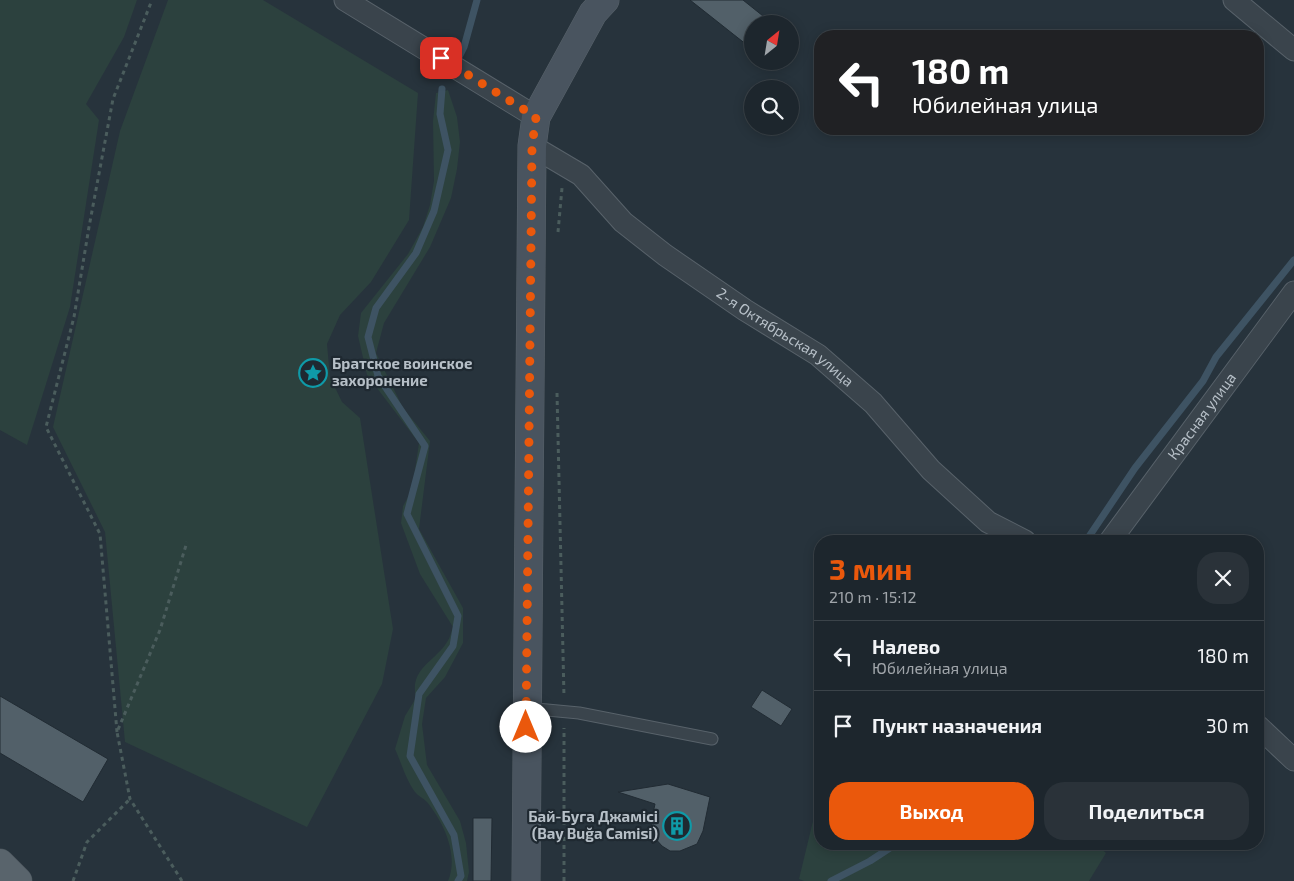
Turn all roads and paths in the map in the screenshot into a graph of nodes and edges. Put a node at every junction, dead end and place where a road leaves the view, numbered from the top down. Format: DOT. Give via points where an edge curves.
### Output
graph roads {
  1 [pos="152,0"];
  2 [pos="345,0"];
  3 [pos="605,0"];
  4 [pos="1234,0"];
  5 [pos="1294,50"];
  6 [pos="536,117"];
  7 [pos="532,146"];
  8 [pos="565,165"];
  9 [pos="558,234"];
  10 [pos="1294,292"];
  11 [pos="557,383"];
  12 [pos="1013,535"];
  13 [pos="1114,535"];
  14 [pos="187,542"];
  15 [pos="526,708"];
  16 [pos="564,712"];
  17 [pos="117,732"];
  18 [pos="1264,732"];
  19 [pos="712,739"];
  20 [pos="1294,760"];
  21 [pos="130,799"];
  22 [pos="0,863"];
  23 [pos="18,881"];
  24 [pos="73,881"];
  25 [pos="182,881"];
  26 [pos="526,881"];
  27 [pos="564,881"];
  1 -- 17 [label="path" via="114,99 74,317 46,427 100,534"];
  2 -- 6 [label="street"];
  3 -- 6 [label="street" via="593,13"];
  4 -- 5 [label="street"];
  6 -- 7 [label="street"];
  7 -- 8 [label="street, 2-я Октябрьская улица"];
  7 -- 15 [label="street"];
  8 -- 9 [label="path"];
  8 -- 12 [label="street, 2-я Октябрьская улица" via="581,175 624,222 665,255 818,355 873,403 931,470 988,522"];
  10 -- 13 [label="street, Красная улица"];
  11 -- 16 [label="path"];
  14 -- 17 [label="path" via="160,630"];
  15 -- 16 [label="lane"];
  15 -- 26 [label="street"];
  16 -- 19 [label="lane"];
  16 -- 27 [label="path"];
  17 -- 21 [label="path"];
  18 -- 20 [label="street"];
  21 -- 24 [label="path" via="87,842"];
  21 -- 25 [label="path"];
  22 -- 23 [label="main road"];
}
